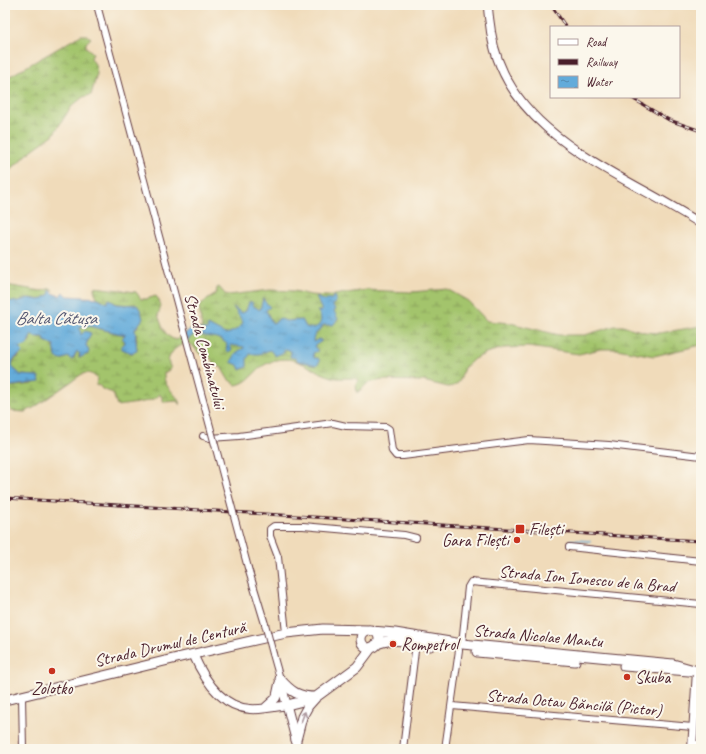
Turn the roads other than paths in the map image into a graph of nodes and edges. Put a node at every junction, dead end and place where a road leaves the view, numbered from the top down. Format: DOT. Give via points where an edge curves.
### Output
graph roads {
  1 [pos="97,5"];
  2 [pos="488,5"];
  3 [pos="700,221"];
  4 [pos="203,436"];
  5 [pos="701,456"];
  6 [pos="416,538"];
  7 [pos="569,547"];
  8 [pos="701,561"];
  9 [pos="701,604"];
  10 [pos="344,629"];
  11 [pos="370,631"];
  12 [pos="286,633"];
  13 [pos="362,643"];
  14 [pos="416,644"];
  15 [pos="374,646"];
  16 [pos="461,647"];
  17 [pos="193,654"];
  18 [pos="353,670"];
  19 [pos="699,672"];
  20 [pos="280,679"];
  21 [pos="22,696"];
  22 [pos="316,697"];
  23 [pos="5,700"];
  24 [pos="287,705"];
  25 [pos="452,706"];
  26 [pos="264,709"];
  27 [pos="693,727"];
  28 [pos="296,740"];
  29 [pos="701,744"];
  30 [pos="692,746"];
  31 [pos="24,749"];
  32 [pos="298,749"];
  33 [pos="403,749"];
  34 [pos="445,749"];
  1 -- 20 [label="street, Strada Combinatului, bridge"];
  2 -- 3 [label="main road" via="493,44 501,68 517,96 538,120 579,152"];
  4 -- 5 [label="street" via="240,436 333,423 346,426 386,426 389,429 392,451 396,456 529,440 617,446"];
  6 -- 12 [label="street" via="303,526 274,526 270,529 270,536 278,557"];
  7 -- 8 [label="street"];
  9 -- 16 [label="street, Strada Ion Ionescu de la Brad" via="471,582 468,587"];
  10 -- 11 [label="highway, Strada Drumul de Centură"];
  10 -- 12 [label="highway, Strada Drumul de Centură" via="312,629"];
  10 -- 13 [label="highway" via="357,636"];
  11 -- 13 [label="highway" via="364,633"];
  11 -- 15 [label="highway" via="378,637"];
  11 -- 16 [label="highway, Strada Nicolae Mantu" via="396,633"];
  12 -- 17 [label="highway, Strada Drumul de Centură"];
  13 -- 15 [label="highway" via="367,647"];
  13 -- 18 [label="highway" via="360,657"];
  14 -- 15 [label="highway" via="388,640"];
  14 -- 16 [label="highway"];
  14 -- 33 [label="street"];
  15 -- 18 [label="highway"];
  16 -- 19 [label="highway"];
  16 -- 25 [label="street"];
  17 -- 21 [label="highway, Strada Drumul de Centură"];
  17 -- 26 [label="main road" via="204,678 230,702 244,708"];
  18 -- 22 [label="highway"];
  19 -- 27 [label="main road"];
  20 -- 22 [label="highway" via="298,695"];
  20 -- 24 [label="main road, Strada Combinatului"];
  20 -- 26 [label="main road" via="276,698"];
  21 -- 23 [label="highway, Strada Drumul de Centură"];
  21 -- 31 [label="street"];
  22 -- 24 [label="highway"];
  28 -- 22 [label="highway, one-way" via="305,711"];
  24 -- 26 [label="main road"];
  24 -- 28 [label="main road, Strada Combinatului"];
  25 -- 27 [label="street, Strada Octav Băncilă (Pictor)"];
  25 -- 34 [label="street"];
  27 -- 30 [label="main road"];
  28 -- 32 [label="main road, Strada Combinatului"];
  29 -- 30 [label="street"];
}
